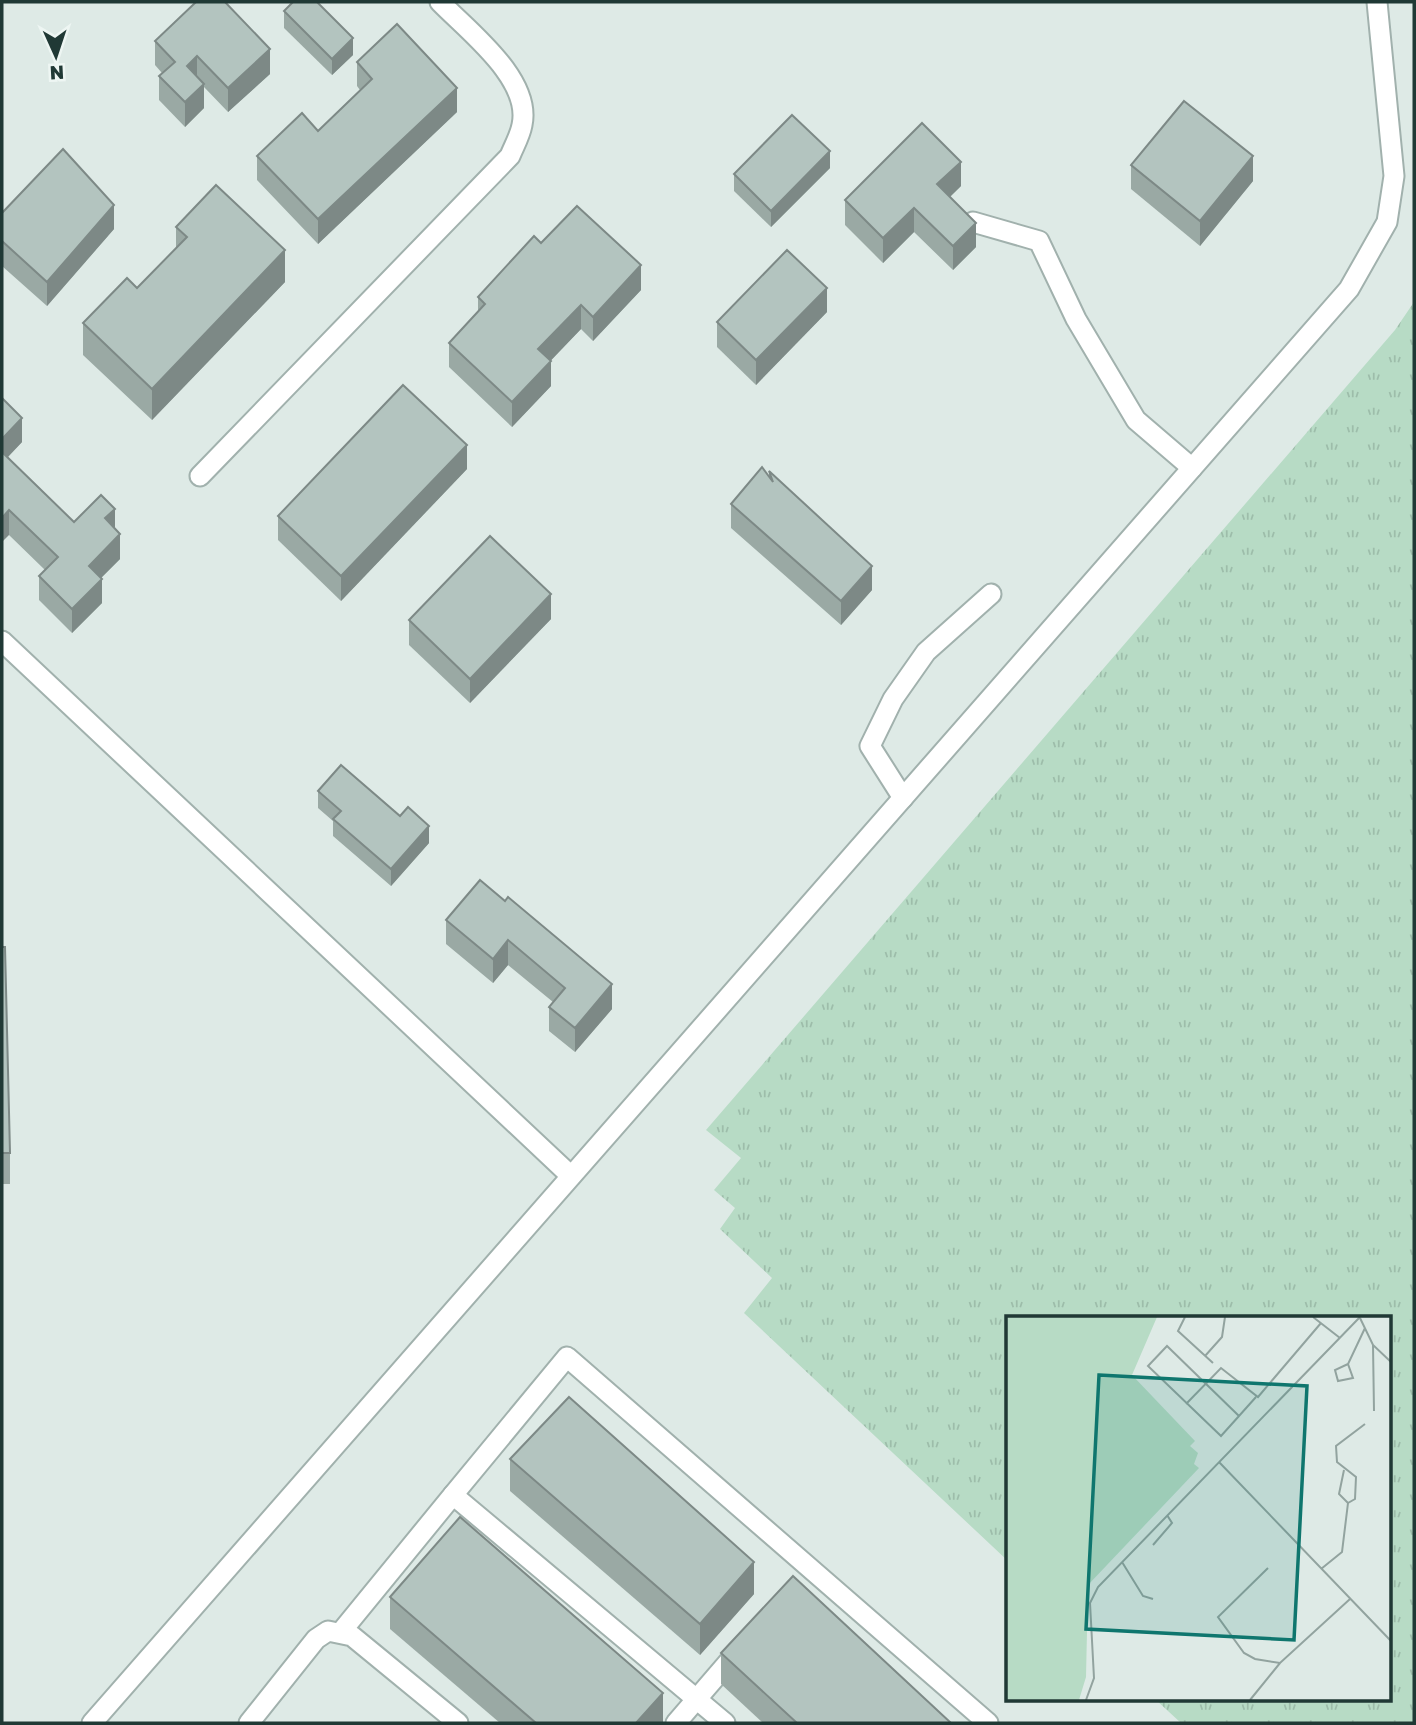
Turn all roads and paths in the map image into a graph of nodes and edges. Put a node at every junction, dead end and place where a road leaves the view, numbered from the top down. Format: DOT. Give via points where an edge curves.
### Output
graph roads {
  1 [pos="440,2"];
  2 [pos="1377,2"];
  3 [pos="974,222"];
  4 [pos="1192,468"];
  5 [pos="200,476"];
  6 [pos="991,594"];
  7 [pos="2,641"];
  8 [pos="903,798"];
  9 [pos="571,1176"];
  10 [pos="453,1495"];
  11 [pos="341,1632"];
  12 [pos="749,1639"];
  13 [pos="698,1698"];
  14 [pos="92,1723"];
  15 [pos="249,1723"];
  16 [pos="458,1723"];
  17 [pos="676,1723"];
  18 [pos="726,1723"];
  19 [pos="988,1723"];
  1 -- 5 [label="lane" via="508,72 521,95 523,125 510,156"];
  2 -- 4 [label="lane" via="1394,176 1387,222 1349,289"];
  3 -- 4 [label="lane" via="1039,241 1076,319 1136,420"];
  4 -- 8 [label="lane"];
  6 -- 8 [label="lane" via="926,652 870,746"];
  7 -- 9 [label="lane"];
  8 -- 9 [label="lane"];
  9 -- 14 [label="lane"];
  10 -- 11 [label="lane"];
  10 -- 13 [label="lane"];
  10 -- 19 [label="lane" via="567,1357"];
  11 -- 15 [label="lane" via="328,1631 316,1639"];
  11 -- 16 [label="lane" via="352,1636"];
  12 -- 13 [label="lane"];
  13 -- 17 [label="lane"];
  13 -- 18 [label="lane"];
}
